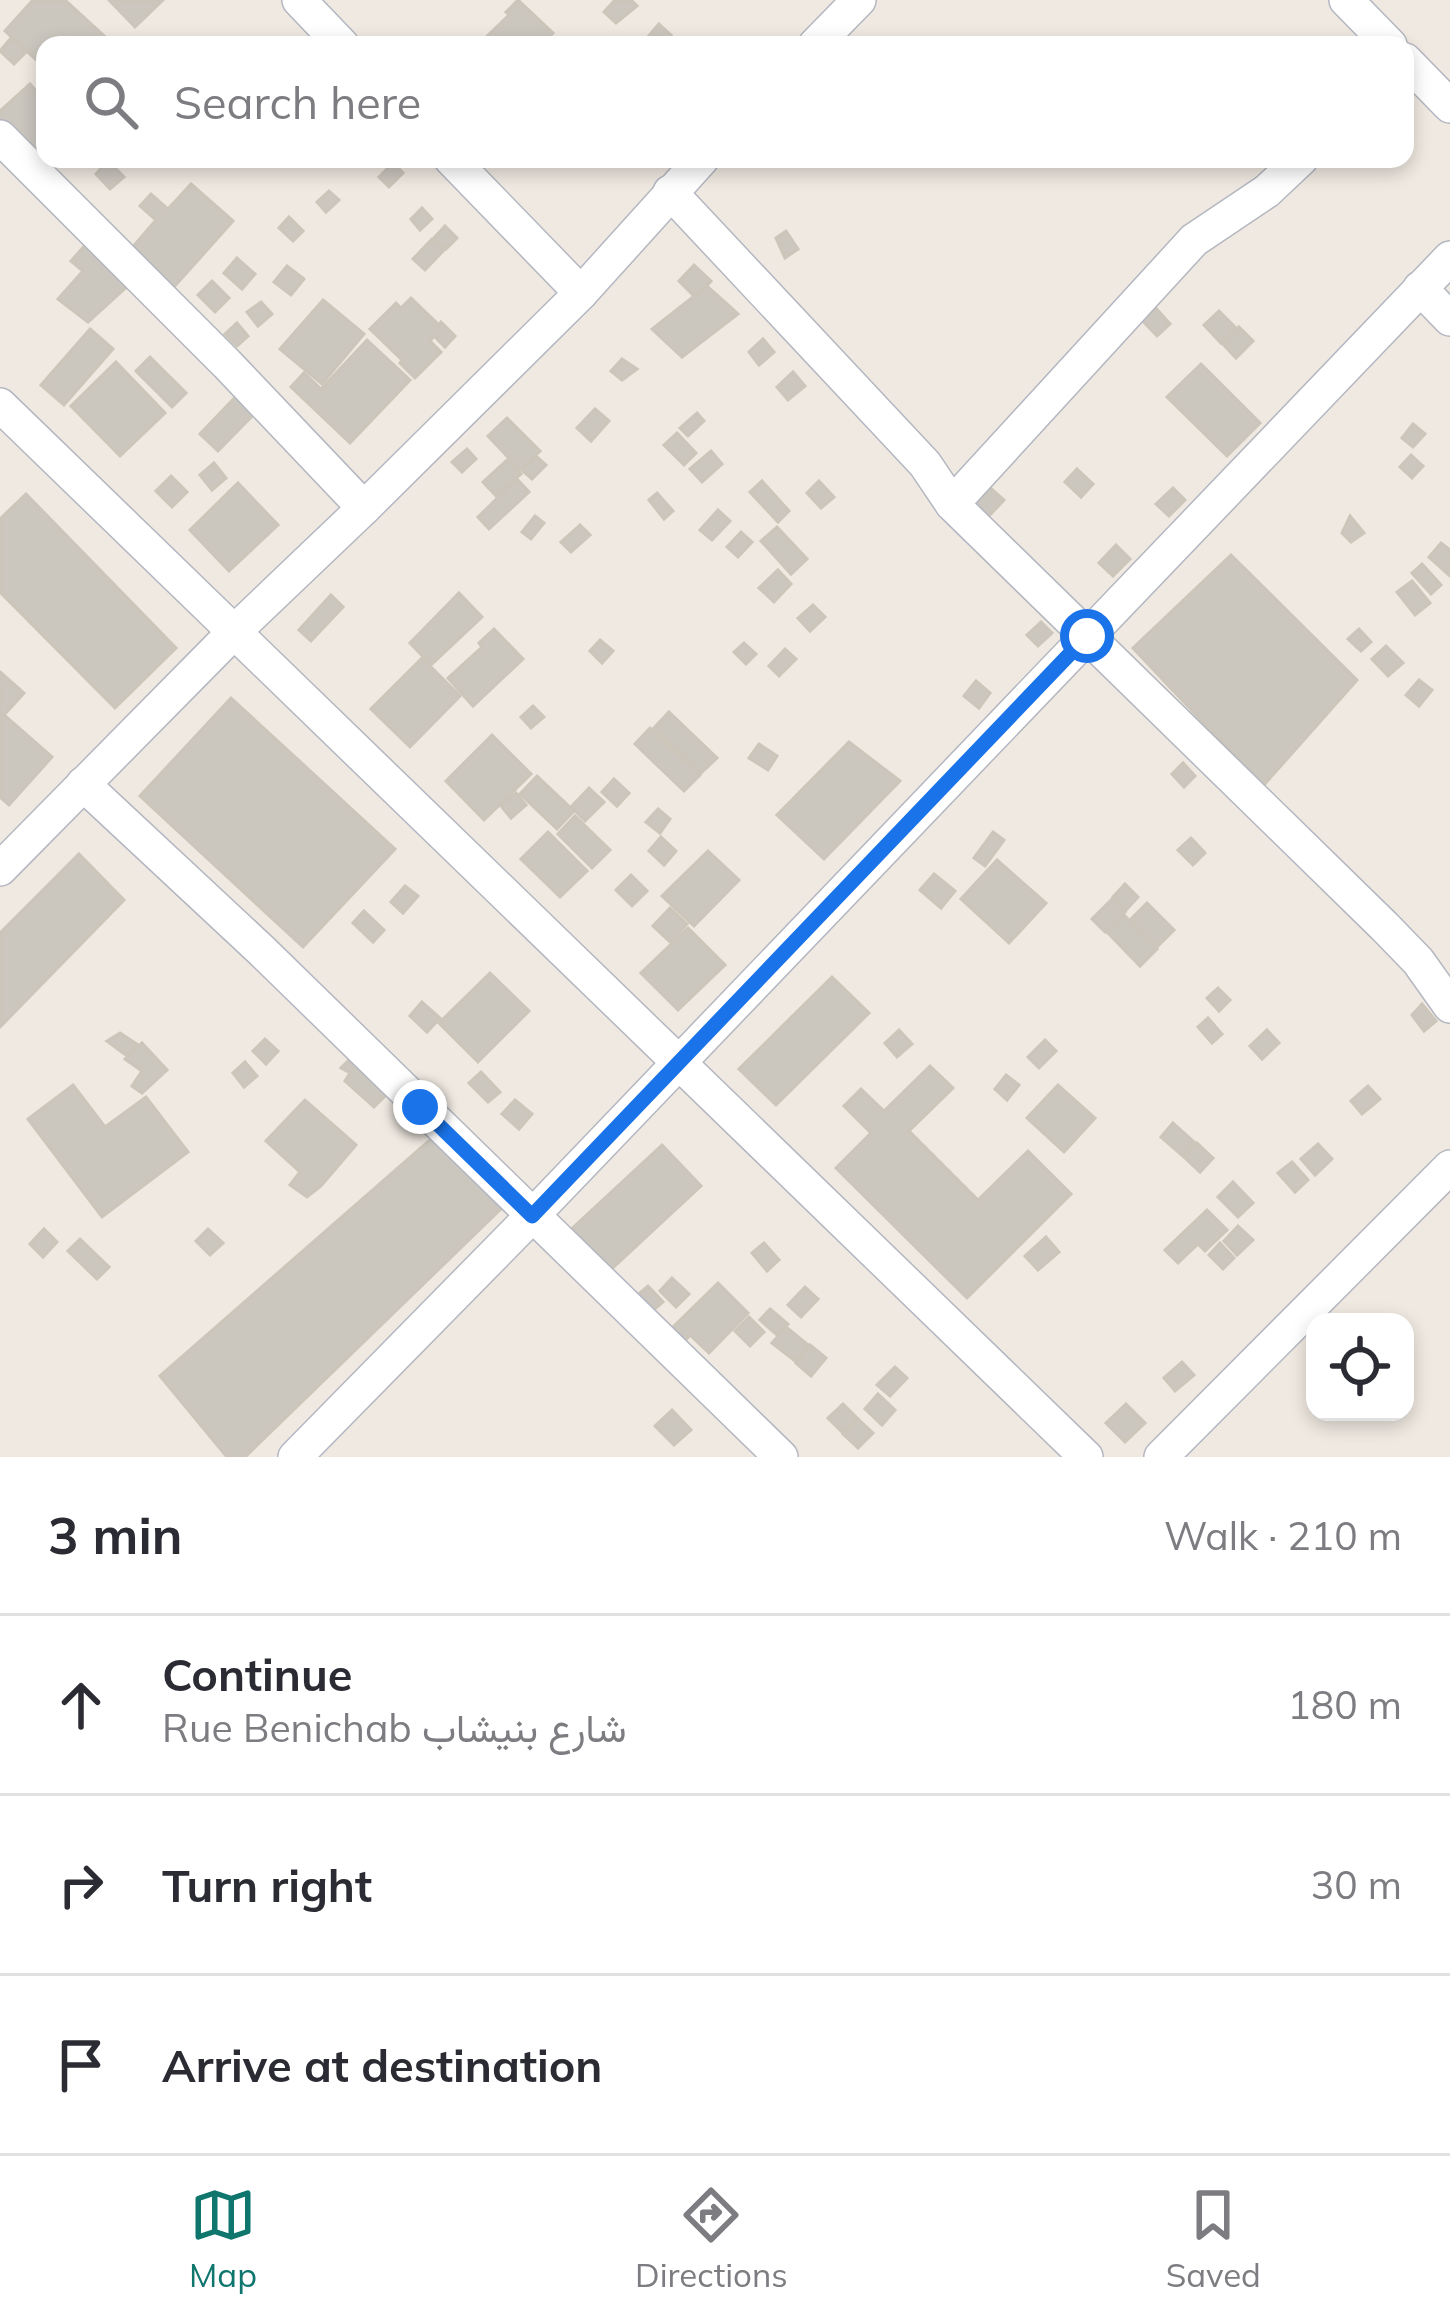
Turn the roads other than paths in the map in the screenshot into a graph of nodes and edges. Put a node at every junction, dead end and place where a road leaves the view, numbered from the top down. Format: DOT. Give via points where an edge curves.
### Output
graph roads {
  1 [pos="299,0"];
  2 [pos="859,0"];
  3 [pos="1346,0"];
  4 [pos="333,36"];
  5 [pos="823,36"];
  6 [pos="1381,36"];
  7 [pos="1414,71"];
  8 [pos="1450,106"];
  9 [pos="0,137"];
  10 [pos="460,168"];
  11 [pos="693,168"];
  12 [pos="1291,168"];
  13 [pos="670,191"];
  14 [pos="1450,258"];
  15 [pos="1420,288"];
  16 [pos="580,293"];
  17 [pos="1450,319"];
  18 [pos="0,405"];
  19 [pos="952,504"];
  20 [pos="364,508"];
  21 [pos="234,632"];
  22 [pos="1087,636"];
  23 [pos="83,784"];
  24 [pos="0,868"];
  25 [pos="1450,1006"];
  26 [pos="679,1063"];
  27 [pos="1450,1167"];
  28 [pos="532,1216"];
  29 [pos="295,1457"];
  30 [pos="781,1457"];
  31 [pos="1086,1457"];
  32 [pos="1161,1457"];
  1 -- 4 [label="street"];
  2 -- 5 [label="street"];
  3 -- 6 [label="street"];
  7 -- 8 [label="street"];
  9 -- 20 [label="street"];
  10 -- 16 [label="street"];
  11 -- 13 [label="street"];
  12 -- 19 [label="street" via="1193,240"];
  13 -- 16 [label="street"];
  13 -- 19 [label="street" via="925,464"];
  14 -- 15 [label="street"];
  15 -- 17 [label="street"];
  15 -- 22 [label="street"];
  16 -- 20 [label="street"];
  18 -- 21 [label="street"];
  19 -- 22 [label="street"];
  20 -- 21 [label="street"];
  21 -- 23 [label="street"];
  21 -- 26 [label="street"];
  22 -- 25 [label="street" via="1402,944"];
  22 -- 26 [label="street"];
  23 -- 24 [label="street"];
  23 -- 28 [label="street"];
  26 -- 28 [label="street"];
  26 -- 31 [label="street"];
  27 -- 32 [label="street"];
  28 -- 29 [label="street"];
  28 -- 30 [label="street"];
}
